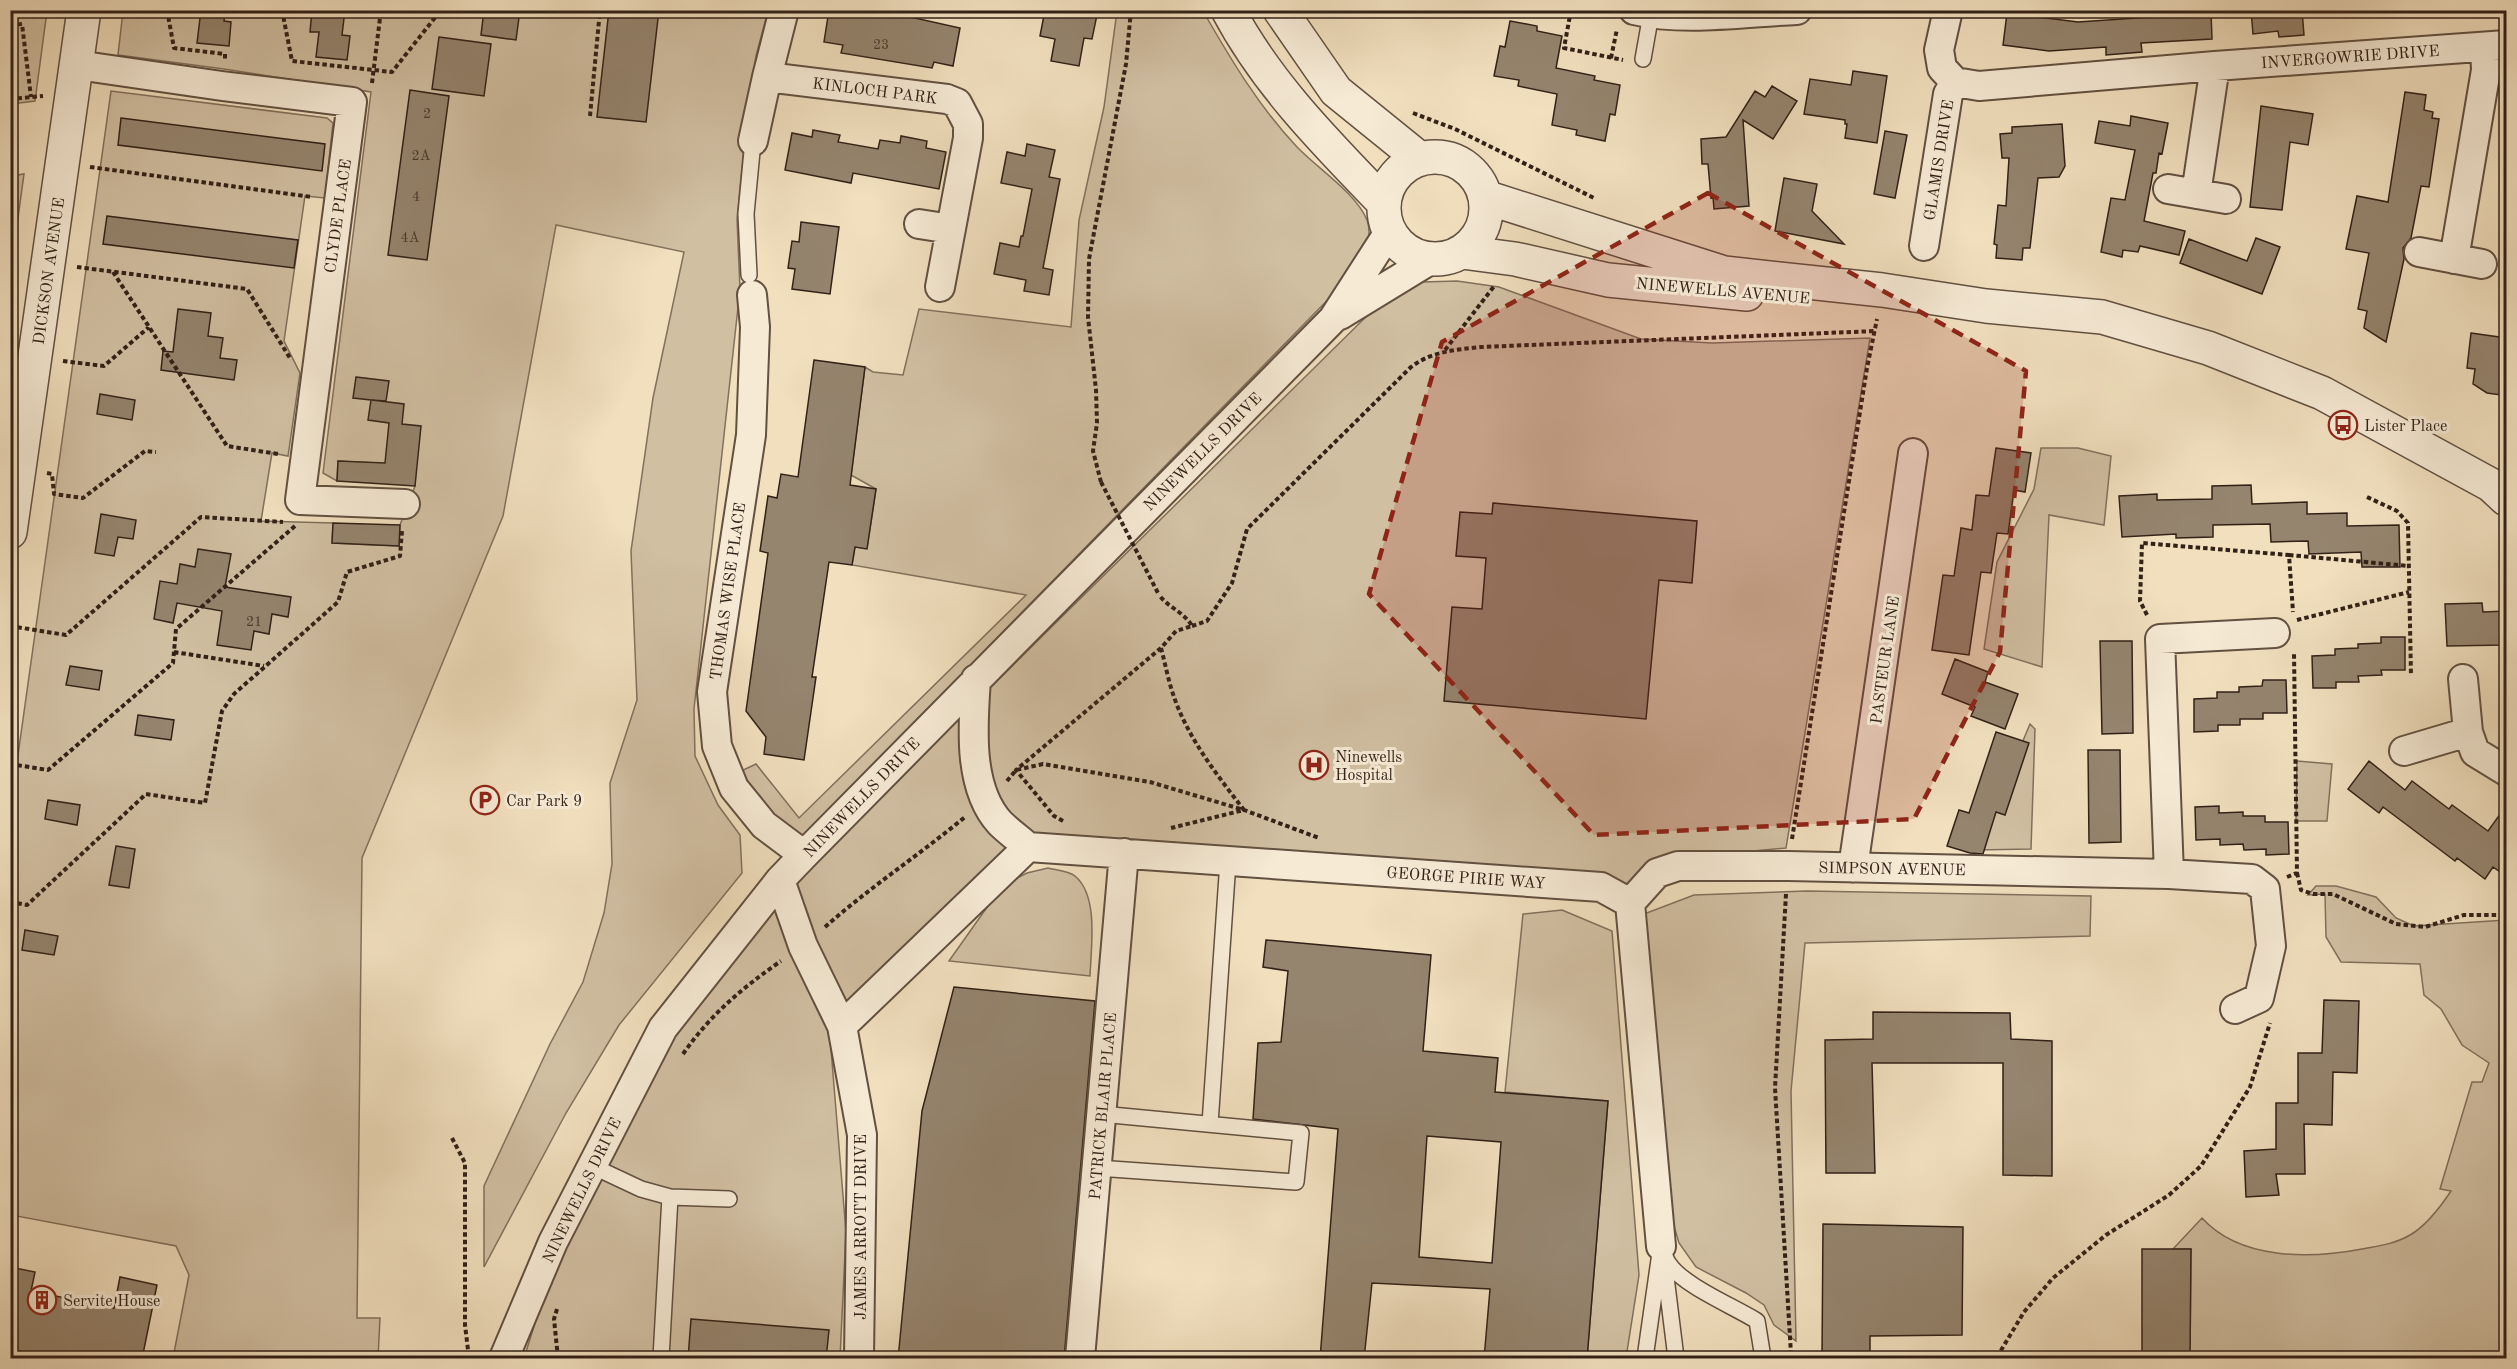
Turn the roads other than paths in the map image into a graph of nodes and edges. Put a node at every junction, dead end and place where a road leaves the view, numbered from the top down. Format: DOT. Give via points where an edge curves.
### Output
graph roads {
  1 [pos="84,10"];
  2 [pos="784,10"];
  3 [pos="1228,10"];
  4 [pos="1280,10"];
  5 [pos="1797,10"];
  6 [pos="1948,10"];
  7 [pos="1762,11"];
  8 [pos="1635,15"];
  9 [pos="2496,46"];
  10 [pos="1642,59"];
  11 [pos="77,65"];
  12 [pos="2215,66"];
  13 [pos="768,77"];
  14 [pos="1955,82"];
  15 [pos="753,141"];
  16 [pos="1420,159"];
  17 [pos="1485,197"];
  18 [pos="2226,199"];
  19 [pos="1387,218"];
  20 [pos="919,224"];
  21 [pos="951,229"];
  22 [pos="1924,246"];
  23 [pos="1462,252"];
  24 [pos="2419,252"];
  25 [pos="2454,259"];
  26 [pos="1430,260"];
  27 [pos="2482,264"];
  28 [pos="751,285"];
  29 [pos="940,287"];
  30 [pos="1986,306"];
  31 [pos="1333,319"];
  32 [pos="1913,453"];
  33 [pos="2506,499"];
  34 [pos="405,504"];
  35 [pos="10,532"];
  36 [pos="2284,627"];
  37 [pos="976,679"];
  38 [pos="2463,679"];
  39 [pos="2468,732"];
  40 [pos="2404,752"];
  41 [pos="2506,771"];
  42 [pos="1028,847"];
  43 [pos="1125,853"];
  44 [pos="804,855"];
  45 [pos="1228,861"];
  46 [pos="1853,868"];
  47 [pos="2169,874"];
  48 [pos="780,880"];
  49 [pos="1630,903"];
  50 [pos="2235,1009"];
  51 [pos="842,1026"];
  52 [pos="1101,1114"];
  53 [pos="1210,1124"];
  54 [pos="592,1166"];
  55 [pos="1097,1168"];
  56 [pos="670,1197"];
  57 [pos="729,1199"];
  58 [pos="1661,1246"];
  59 [pos="504,1359"];
  60 [pos="662,1359"];
  61 [pos="859,1359"];
  62 [pos="1080,1359"];
  63 [pos="1645,1359"];
  64 [pos="1676,1359"];
  65 [pos="1763,1359"];
  1 -- 11 [label="street, DICKSON AVENUE"];
  2 -- 13 [label="street"];
  3 -- 19 [label="street" via="1306,122"];
  4 -- 16 [label="street" via="1336,91"];
  5 -- 7 [label="street"];
  6 -- 14 [label="street, GLAMIS DRIVE" via="1939,50 1942,68"];
  7 -- 8 [label="street"];
  8 -- 10 [label="lane"];
  9 -- 12 [label="street, INVERGOWRIE DRIVE"];
  9 -- 25 [label="street, INVERGOWRIE DRIVE" via="2486,70"];
  11 -- 34 [label="street, CLYDE PLACE" via="352,102 300,500"];
  11 -- 35 [label="street, DICKSON AVENUE"];
  12 -- 14 [label="street, INVERGOWRIE DRIVE" via="1979,86"];
  12 -- 18 [label="street" via="2182,191"];
  13 -- 15 [label="street"];
  13 -- 21 [label="street, KINLOCH PARK" via="957,103 968,131"];
  14 -- 22 [label="street, GLAMIS DRIVE" via="1948,94"];
  15 -- 28 [label="lane" via="746,214"];
  16 -- 17 [label="street" via="1441,158 1461,164 1480,184"];
  16 -- 19 [label="street" via="1406,166 1388,188"];
  17 -- 23 [label="street" via="1482,228"];
  17 -- 30 [label="street, NINEWELLS AVENUE" via="1724,273"];
  19 -- 26 [label="street" via="1400,246"];
  19 -- 31 [label="street, NINEWELLS DRIVE"];
  20 -- 21 [label="street"];
  21 -- 29 [label="street, KINLOCH PARK"];
  23 -- 26 [label="street, NINEWELLS AVENUE"];
  23 -- 30 [label="street, NINEWELLS AVENUE" via="1515,259 1608,280 1878,316"];
  24 -- 25 [label="street"];
  25 -- 27 [label="street"];
  26 -- 31 [label="street, NINEWELLS DRIVE"];
  28 -- 44 [label="street, THOMAS WISE PLACE" via="755,327 751,435 712,692 717,746 734,788 764,825"];
  30 -- 33 [label="street, NINEWELLS AVENUE" via="2102,317 2208,348 2322,393 2491,485"];
  31 -- 37 [label="street, NINEWELLS DRIVE"];
  32 -- 46 [label="street, PASTEUR LANE"];
  36 -- 47 [label="street" via="2160,639"];
  37 -- 42 [label="street" via="974,762 986,799 999,822"];
  37 -- 44 [label="street, NINEWELLS DRIVE"];
  38 -- 39 [label="street"];
  39 -- 40 [label="street"];
  39 -- 41 [label="street" via="2475,752"];
  42 -- 43 [label="street, GEORGE PIRIE WAY"];
  42 -- 51 [label="street"];
  43 -- 45 [label="street, GEORGE PIRIE WAY"];
  43 -- 52 [label="street, PATRICK BLAIR PLACE"];
  44 -- 48 [label="street, NINEWELLS DRIVE"];
  45 -- 49 [label="street, GEORGE PIRIE WAY" via="1601,887"];
  45 -- 53 [label="lane"];
  46 -- 47 [label="street, SIMPSON AVENUE"];
  46 -- 49 [label="street, SIMPSON AVENUE" via="1678,866 1657,873"];
  47 -- 50 [label="street, SIMPSON AVENUE" via="2252,879 2265,889 2271,946 2259,998"];
  48 -- 51 [label="street, JAMES ARROTT DRIVE" via="803,946"];
  48 -- 54 [label="street, NINEWELLS DRIVE" via="663,1028"];
  49 -- 58 [label="street"];
  51 -- 61 [label="street, JAMES ARROTT DRIVE" via="862,1135"];
  52 -- 53 [label="lane"];
  52 -- 55 [label="street, PATRICK BLAIR PLACE"];
  53 -- 55 [label="lane" via="1301,1133 1296,1182"];
  54 -- 56 [label="lane" via="641,1189"];
  54 -- 59 [label="street, NINEWELLS DRIVE" via="553,1242"];
  55 -- 62 [label="street, PATRICK BLAIR PLACE"];
  56 -- 57 [label="lane"];
  56 -- 60 [label="lane"];
  58 -- 63 [label="lane"];
  58 -- 64 [label="lane"];
  58 -- 65 [label="lane" via="1669,1264 1694,1287 1757,1321"];
}
